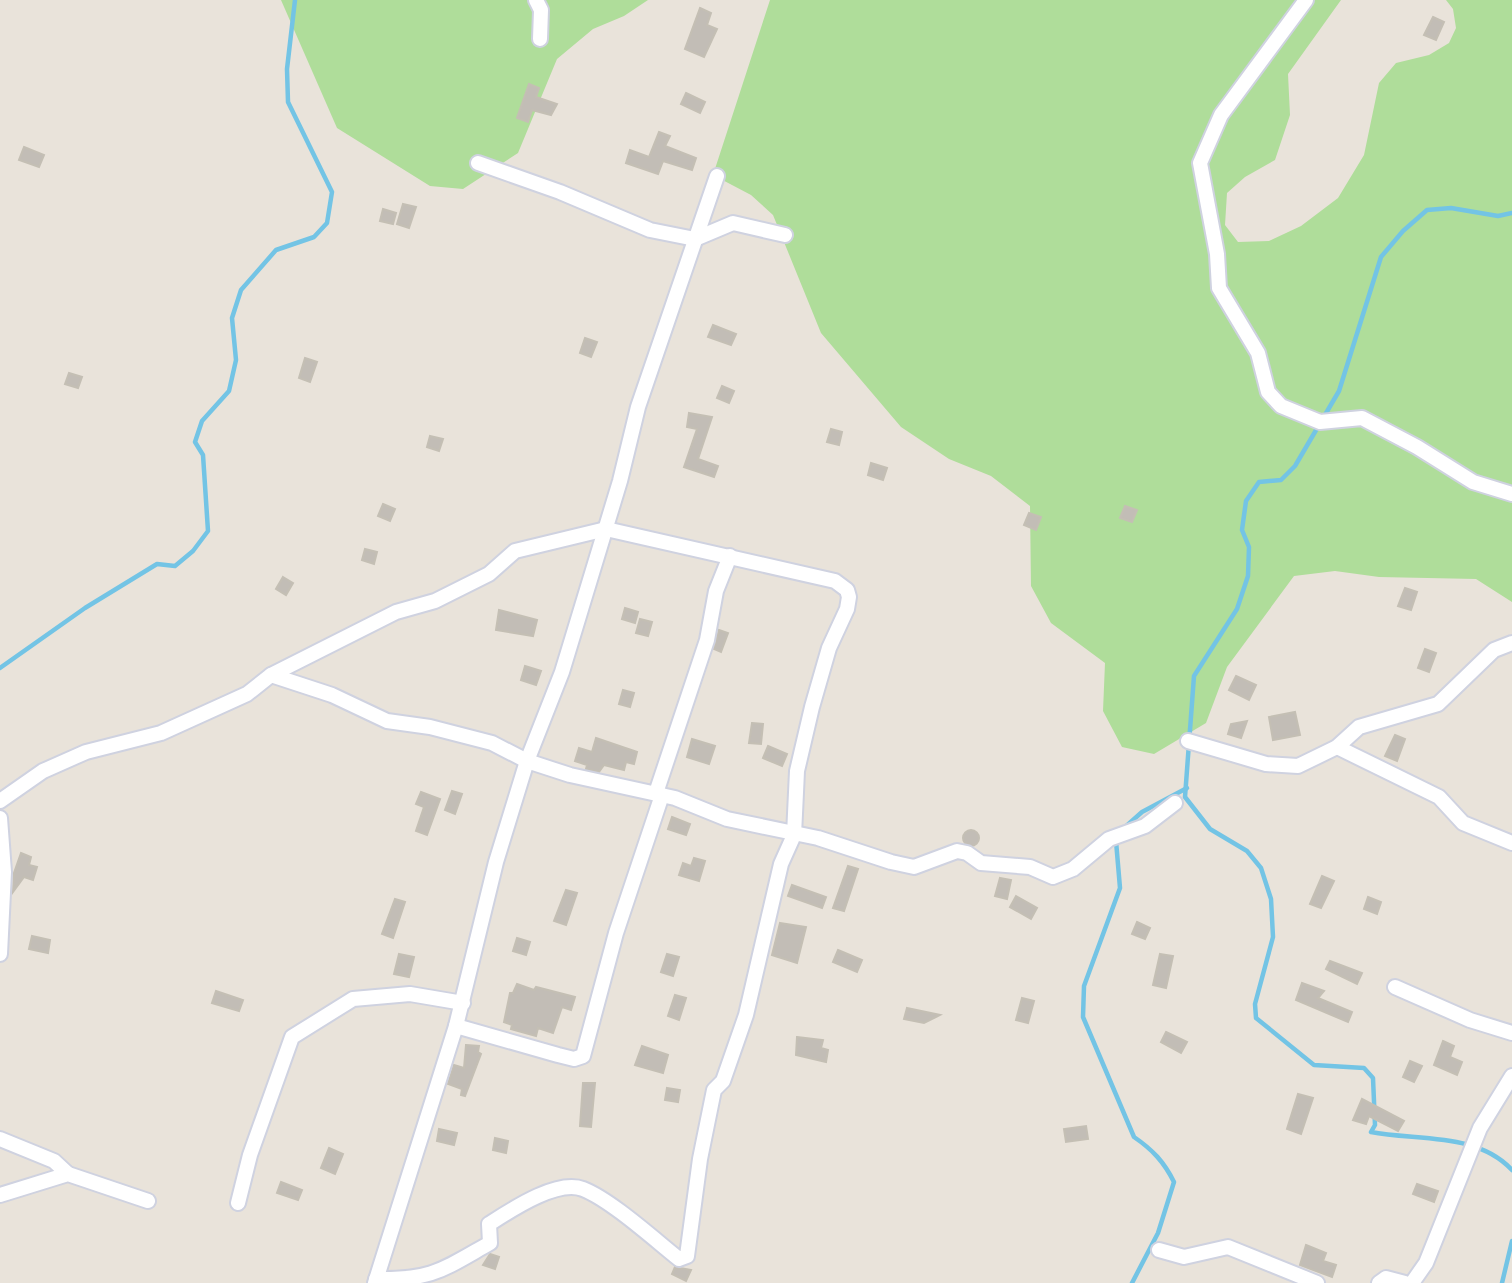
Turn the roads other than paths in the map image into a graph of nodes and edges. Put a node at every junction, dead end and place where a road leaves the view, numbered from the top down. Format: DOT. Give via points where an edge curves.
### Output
graph roads {
  1 [pos="537,0"];
  2 [pos="1306,0"];
  3 [pos="540,39"];
  4 [pos="478,163"];
  5 [pos="717,176"];
  6 [pos="785,235"];
  7 [pos="695,239"];
  8 [pos="1512,494"];
  9 [pos="606,529"];
  10 [pos="730,556"];
  11 [pos="1512,643"];
  12 [pos="271,675"];
  13 [pos="1188,741"];
  14 [pos="1337,747"];
  15 [pos="527,761"];
  16 [pos="659,794"];
  17 [pos="0,801"];
  18 [pos="1175,803"];
  19 [pos="0,818"];
  20 [pos="794,835"];
  21 [pos="1512,844"];
  22 [pos="0,954"];
  23 [pos="1395,987"];
  24 [pos="463,1003"];
  25 [pos="456,1026"];
  26 [pos="1512,1033"];
  27 [pos="1512,1076"];
  28 [pos="0,1139"];
  29 [pos="68,1174"];
  30 [pos="0,1195"];
  31 [pos="148,1201"];
  32 [pos="237,1203"];
  33 [pos="1159,1250"];
  34 [pos="375,1281"];
  35 [pos="1317,1283"];
  36 [pos="1379,1283"];
  37 [pos="1405,1283"];
  38 [pos="1412,1283"];
  1 -- 3 [label="street"];
  2 -- 8 [label="street" via="1221,115 1200,163 1219,288 1258,354 1268,393 1281,406 1320,422 1362,418 1473,482"];
  4 -- 7 [label="street" via="650,230"];
  5 -- 7 [label="street"];
  6 -- 7 [label="street" via="733,223"];
  7 -- 9 [label="street" via="638,407"];
  9 -- 10 [label="street"];
  9 -- 12 [label="street" via="515,551 489,574 446,596 396,612"];
  9 -- 15 [label="street" via="562,672"];
  10 -- 16 [label="street"];
  10 -- 20 [label="street" via="817,574 835,581 849,597 829,648 797,771"];
  11 -- 14 [label="street" via="1494,650 1438,704 1359,727"];
  12 -- 15 [label="street" via="332,695 387,721 492,743"];
  12 -- 17 [label="street" via="247,694 161,733 86,752 43,771"];
  13 -- 14 [label="street" via="1266,764 1298,766"];
  14 -- 21 [label="street" via="1439,797 1463,822"];
  15 -- 16 [label="street"];
  15 -- 24 [label="street" via="496,862"];
  16 -- 20 [label="street" via="727,819"];
  16 -- 25 [label="street" via="583,1056 574,1059"];
  18 -- 20 [label="street" via="1145,826 1109,839 1073,869 1053,877 1030,867 981,863 957,851 914,867"];
  19 -- 22 [label="street" via="4,872"];
  20 -- 34 [label="street" via="781,864 746,1015 723,1081 714,1090 687,1256 679,1259 582,1188 561,1189 537,1196 489,1224 489,1243 431,1276"];
  23 -- 26 [label="street"];
  24 -- 25 [label="street"];
  24 -- 32 [label="street" via="410,994 353,999 292,1037"];
  25 -- 34 [label="street"];
  27 -- 38 [label="street" via="1480,1128 1426,1263"];
  28 -- 29 [label="street" via="54,1161"];
  29 -- 30 [label="street"];
  29 -- 31 [label="street"];
  33 -- 35 [label="street" via="1184,1257 1228,1247"];
  36 -- 37 [label="street" via="1386,1278"];
}
